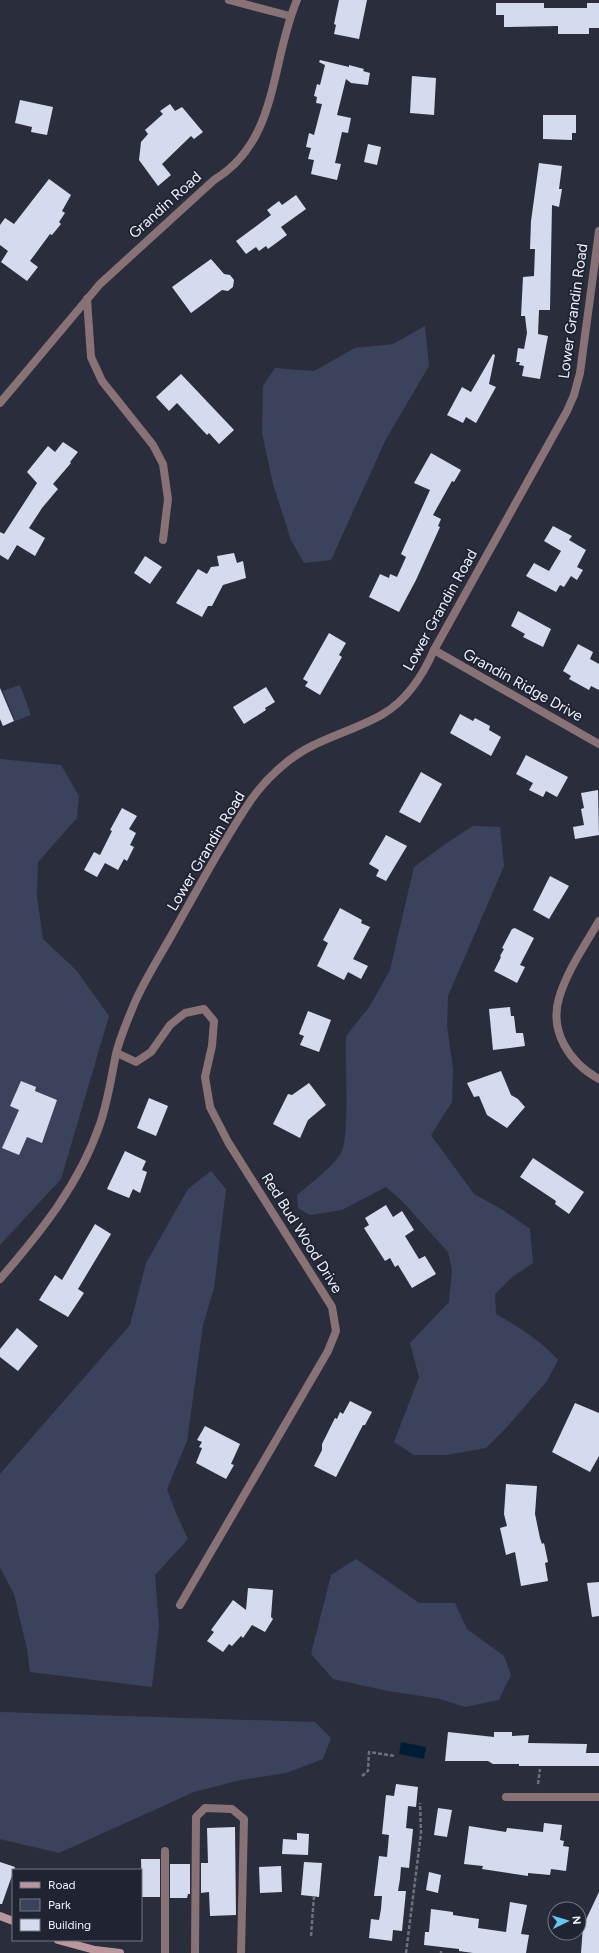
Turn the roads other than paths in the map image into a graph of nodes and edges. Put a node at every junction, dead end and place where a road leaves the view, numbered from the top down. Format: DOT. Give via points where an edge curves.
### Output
graph roads {
  1 [pos="229,0"];
  2 [pos="297,0"];
  3 [pos="290,16"];
  4 [pos="599,231"];
  5 [pos="87,299"];
  6 [pos="0,403"];
  7 [pos="163,540"];
  8 [pos="434,650"];
  9 [pos="599,744"];
  10 [pos="599,921"];
  11 [pos="117,1053"];
  12 [pos="599,1080"];
  13 [pos="0,1279"];
  14 [pos="180,1605"];
  15 [pos="506,1797"];
  16 [pos="599,1797"];
  17 [pos="165,1851"];
  18 [pos="0,1916"];
  19 [pos="12,1921"];
  20 [pos="62,1941"];
  21 [pos="120,1953"];
  22 [pos="165,1953"];
  23 [pos="195,1953"];
  24 [pos="241,1953"];
  1 -- 3 [label="street"];
  2 -- 3 [label="street, Grandin Road"];
  3 -- 5 [label="street, Grandin Road" via="272,91 253,143 240,159 129,256"];
  4 -- 8 [label="street, Lower Grandin Road" via="580,373 574,395"];
  5 -- 6 [label="street, Grandin Road"];
  5 -- 7 [label="street" via="91,357 102,381 153,445 163,464 168,499"];
  8 -- 9 [label="street, Grandin Ridge Drive"];
  8 -- 11 [label="street, Lower Grandin Road" via="418,681 400,701 384,714 312,746 289,761 250,801 208,870 136,1000"];
  10 -- 12 [label="street" via="563,986 558,999 557,1013 558,1027 568,1053 587,1073"];
  11 -- 13 [label="street, Lower Grandin Road" via="100,1124 73,1184 54,1213"];
  11 -- 14 [label="street, Red Bud Wood Drive" via="136,1062 151,1052 170,1025 185,1013 204,1009 214,1021 205,1077 210,1107 228,1142 332,1307 336,1331 328,1351"];
  15 -- 16 [label="street"];
  17 -- 22 [label="street"];
  18 -- 19 [label="main road"];
  20 -- 21 [label="main road" via="95,1950"];
  23 -- 24 [label="street" via="196,1817 205,1808 232,1810 244,1818"];
}
